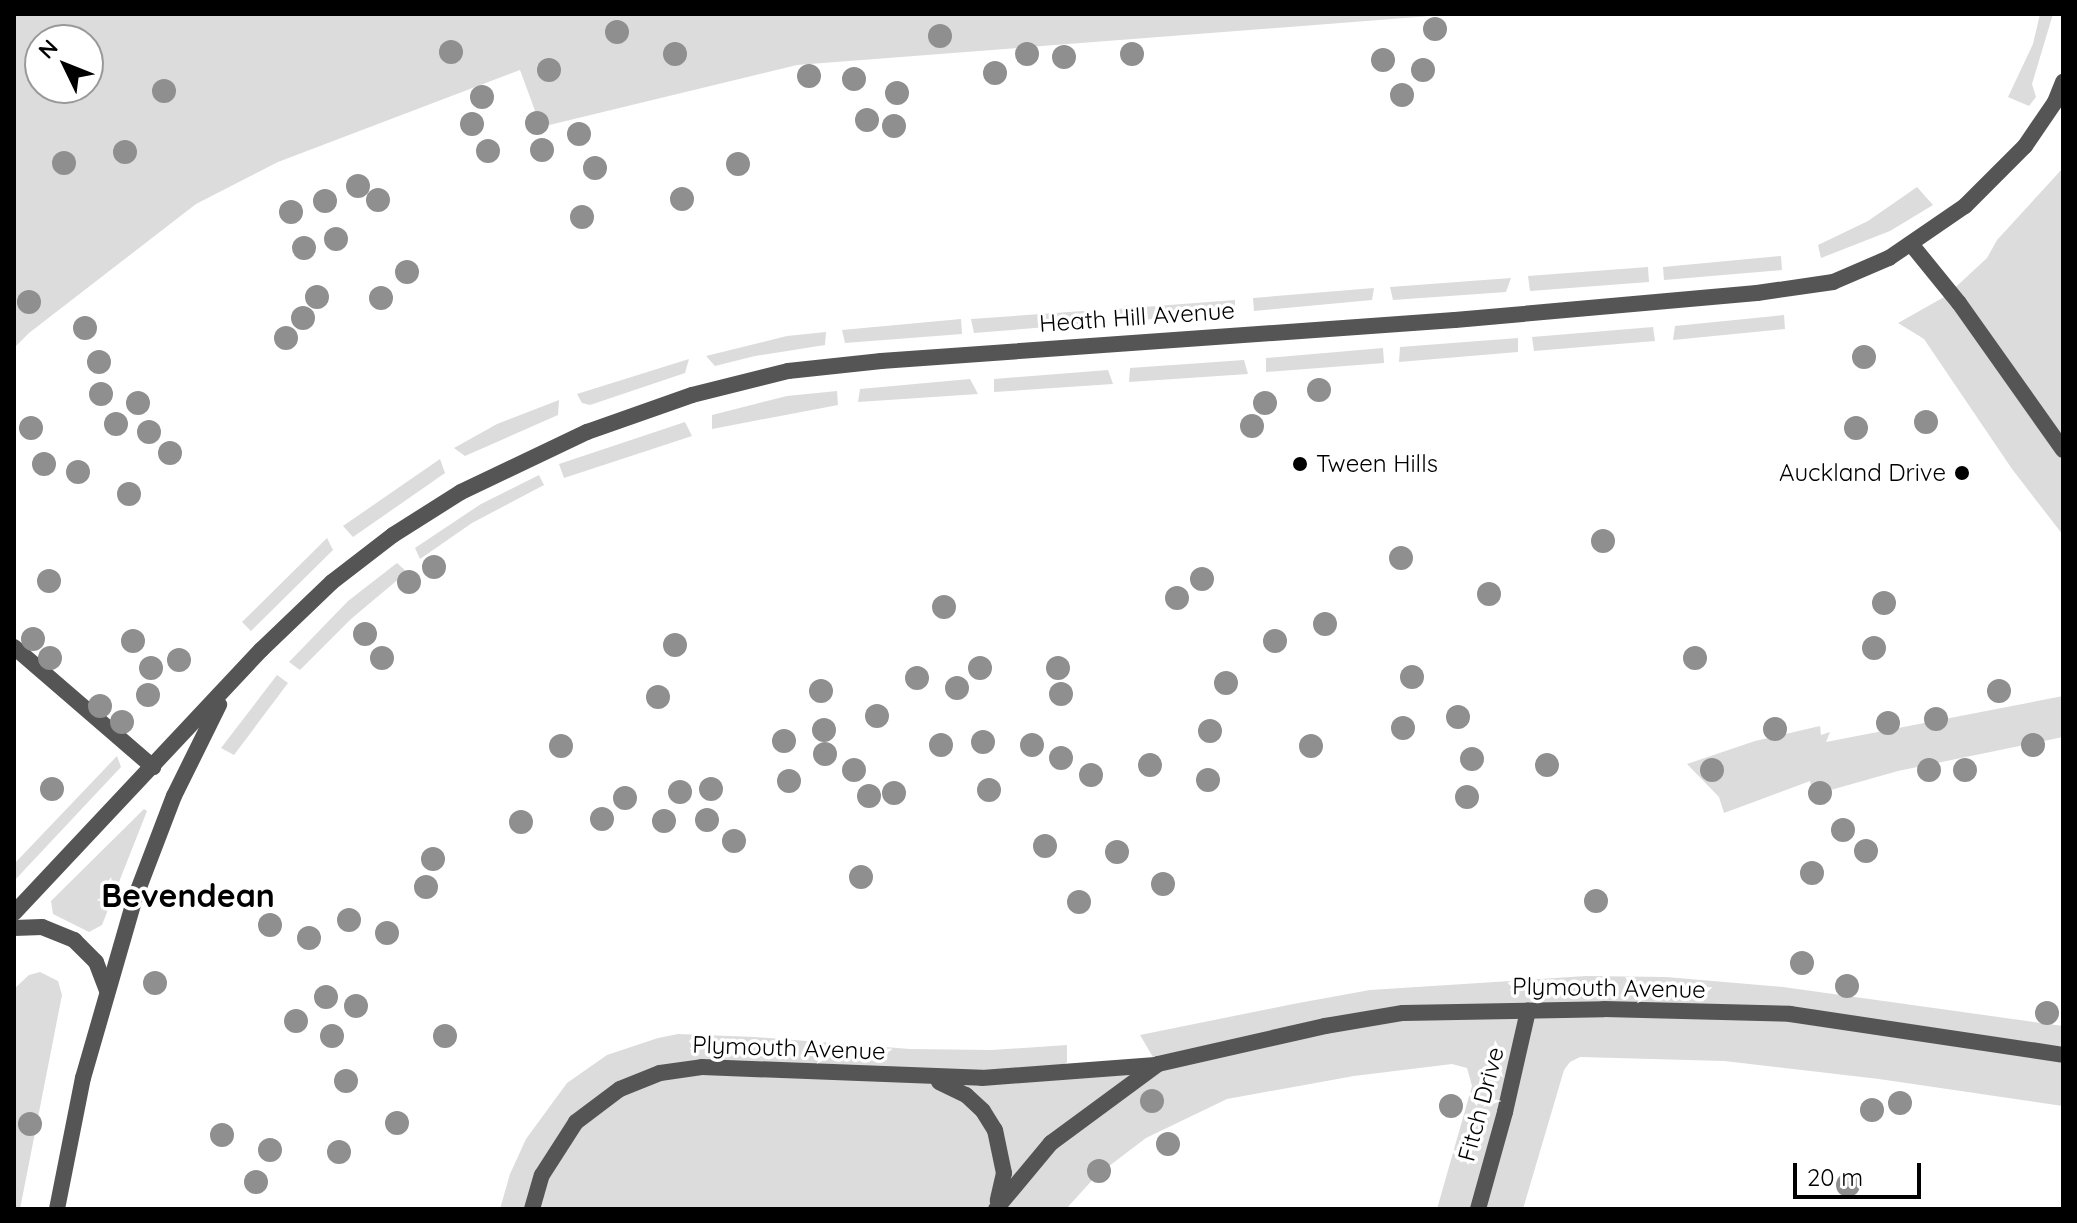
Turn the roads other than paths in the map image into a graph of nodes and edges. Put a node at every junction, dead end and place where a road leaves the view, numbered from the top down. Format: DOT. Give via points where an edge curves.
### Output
graph roads {
  1 [pos="2063,82"];
  2 [pos="1911,244"];
  3 [pos="2063,450"];
  4 [pos="14,647"];
  5 [pos="228,690"];
  6 [pos="153,767"];
  7 [pos="14,913"];
  8 [pos="14,928"];
  9 [pos="107,990"];
  10 [pos="1528,1011"];
  11 [pos="2063,1055"];
  12 [pos="1158,1064"];
  13 [pos="922,1077"];
  14 [pos="57,1209"];
  15 [pos="532,1209"];
  16 [pos="995,1209"];
  17 [pos="1478,1209"];
  1 -- 2 [label="street, Heath Hill Avenue" via="2016,157 1965,206"];
  2 -- 3 [label="street"];
  2 -- 5 [label="street, Heath Hill Avenue" via="1873,267 1833,282 1757,293 881,361 788,371 731,384 587,432 494,474 422,516 332,582"];
  4 -- 6 [label="street"];
  5 -- 6 [label="street"];
  5 -- 9 [label="street" via="164,819"];
  6 -- 7 [label="street"];
  8 -- 9 [label="street" via="42,927 74,940 96,962"];
  9 -- 14 [label="street" via="70,1131"];
  10 -- 11 [label="street, Plymouth Avenue" via="1790,1014"];
  10 -- 12 [label="street, Plymouth Avenue" via="1403,1013"];
  10 -- 17 [label="street, Fitch Drive"];
  12 -- 13 [label="street, Plymouth Avenue" via="982,1078"];
  12 -- 16 [label="street, Plymouth Avenue" via="1051,1143"];
  13 -- 15 [label="street, Plymouth Avenue" via="702,1067 642,1079 607,1097 576,1122 542,1175"];
  13 -- 16 [label="street, Plymouth Avenue" via="966,1095 989,1120 1003,1160"];
}
